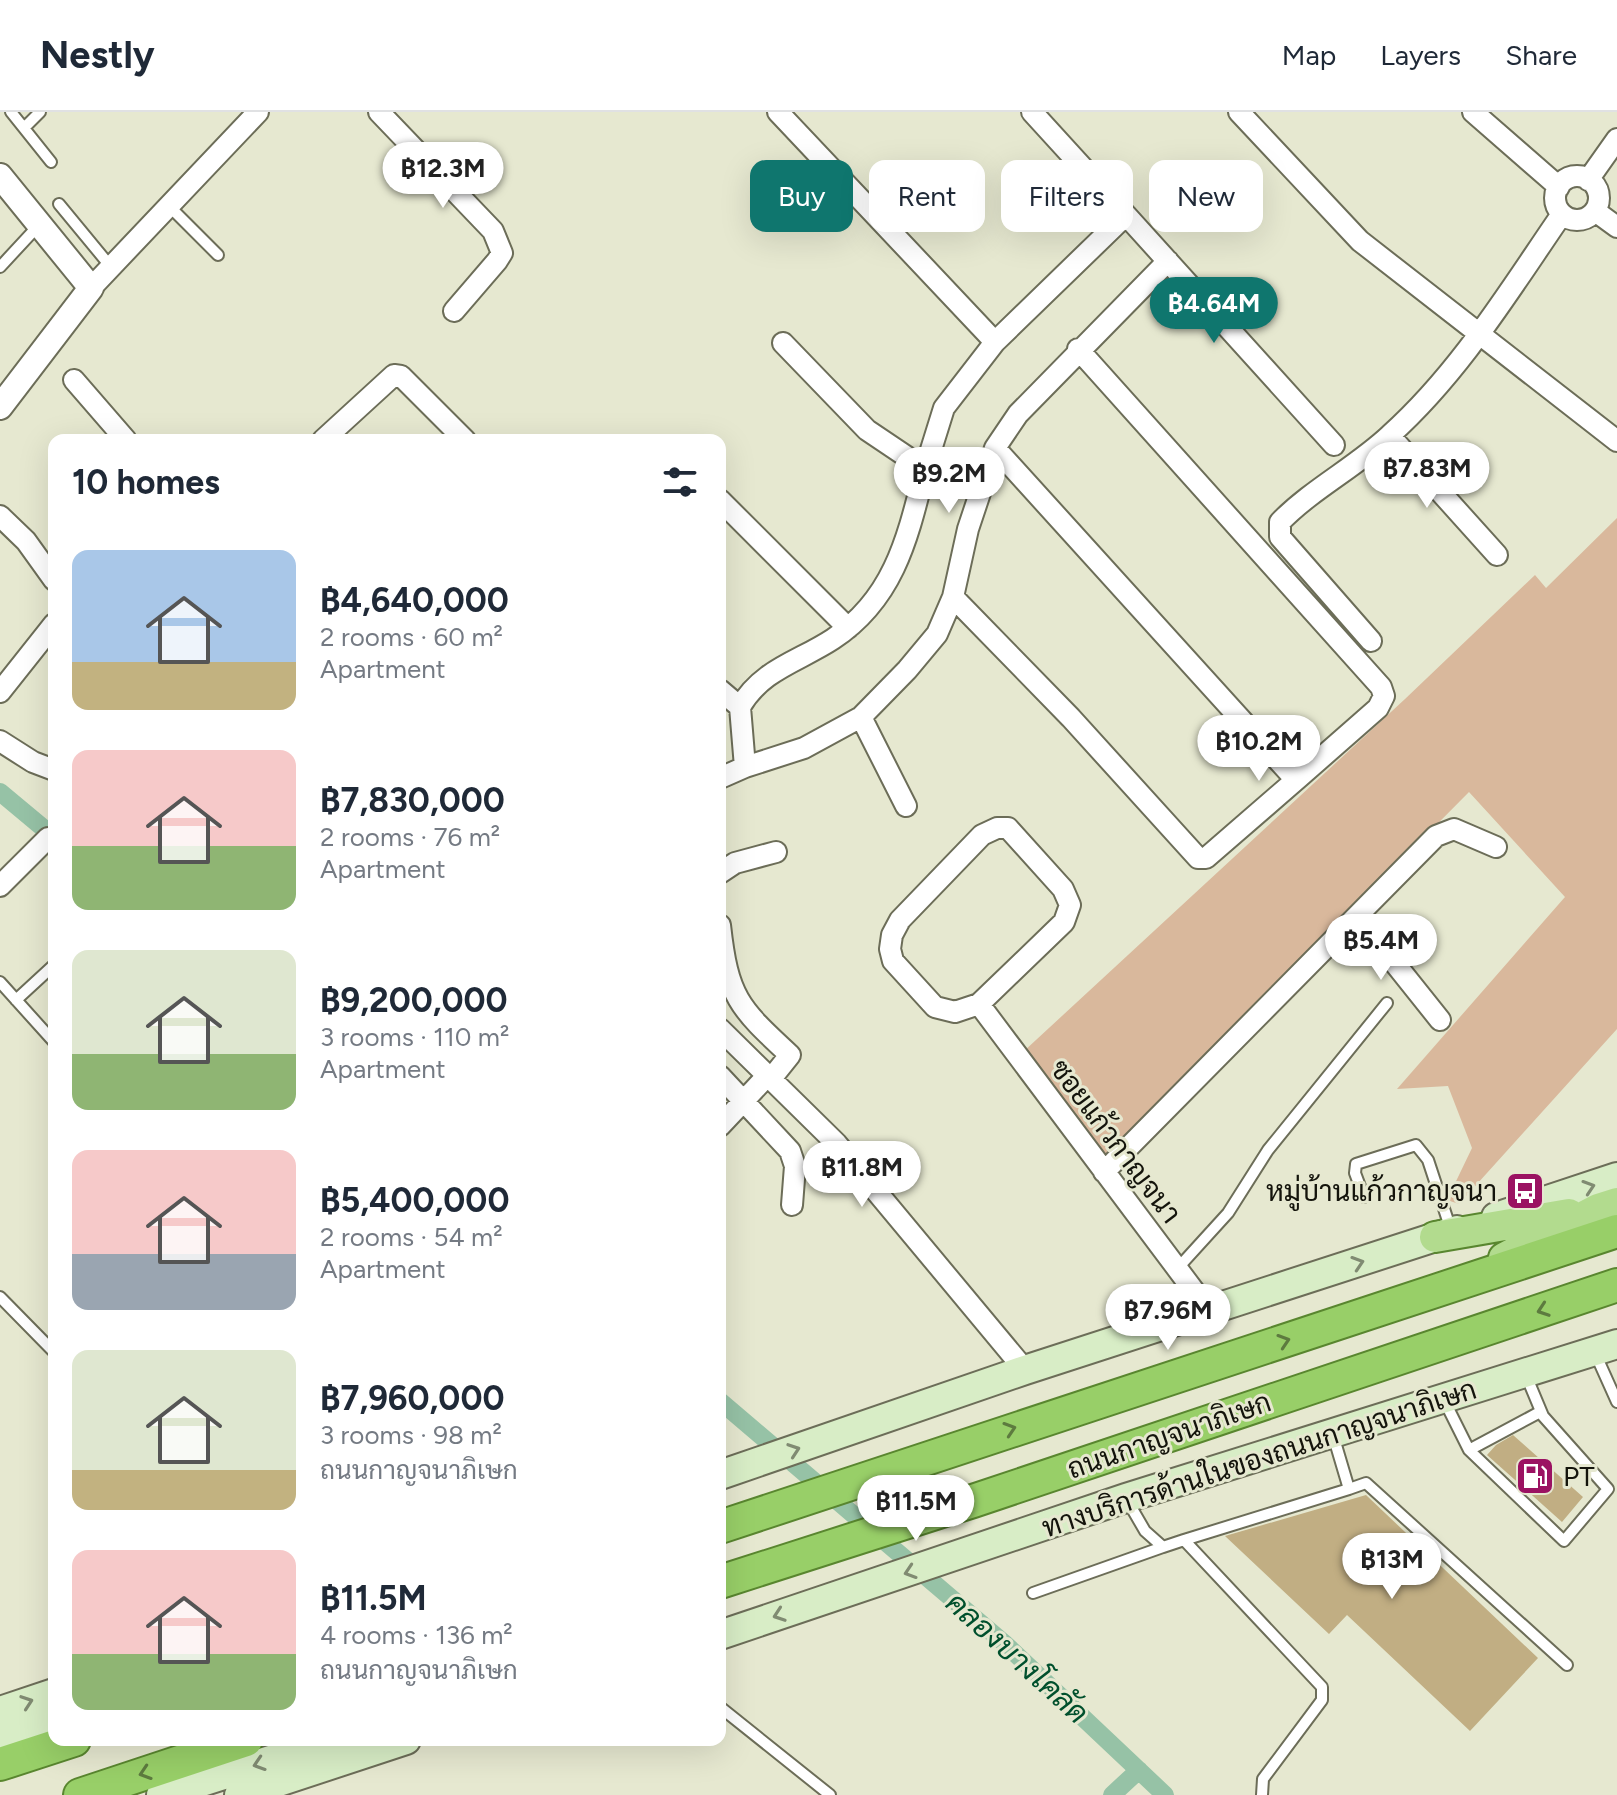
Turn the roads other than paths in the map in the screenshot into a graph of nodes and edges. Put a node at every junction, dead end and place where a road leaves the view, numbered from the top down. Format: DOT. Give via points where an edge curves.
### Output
graph roads {
  1 [pos="11,112"];
  2 [pos="40,112"];
  3 [pos="258,112"];
  4 [pos="379,112"];
  5 [pos="778,112"];
  6 [pos="1032,112"];
  7 [pos="1239,112"];
  8 [pos="1473,112"];
  9 [pos="24,128"];
  10 [pos="1617,139"];
  11 [pos="1076,160"];
  12 [pos="51,162"];
  13 [pos="1588,180"];
  14 [pos="3,187"];
  15 [pos="1559,187"];
  16 [pos="59,204"];
  17 [pos="169,206"];
  18 [pos="1595,211"];
  19 [pos="1562,214"];
  20 [pos="1133,223"];
  21 [pos="39,225"];
  22 [pos="1617,227"];
  23 [pos="1108,232"];
  24 [pos="218,255"];
  25 [pos="1168,261"];
  26 [pos="0,267"];
  27 [pos="111,267"];
  28 [pos="91,288"];
  29 [pos="454,311"];
  30 [pos="1480,333"];
  31 [pos="995,342"];
  32 [pos="783,343"];
  33 [pos="1078,349"];
  34 [pos="74,380"];
  35 [pos="0,407"];
  36 [pos="121,434"];
  37 [pos="330,434"];
  38 [pos="459,434"];
  39 [pos="1390,436"];
  40 [pos="1617,441"];
  41 [pos="1334,445"];
  42 [pos="995,448"];
  43 [pos="925,469"];
  44 [pos="726,506"];
  45 [pos="0,516"];
  46 [pos="1497,555"];
  47 [pos="48,572"];
  48 [pos="953,597"];
  49 [pos="848,628"];
  50 [pos="48,632"];
  51 [pos="1371,641"];
  52 [pos="0,692"];
  53 [pos="726,695"];
  54 [pos="740,707"];
  55 [pos="861,717"];
  56 [pos="0,741"];
  57 [pos="745,767"];
  58 [pos="48,768"];
  59 [pos="726,775"];
  60 [pos="1296,780"];
  61 [pos="906,806"];
  62 [pos="48,838"];
  63 [pos="1496,847"];
  64 [pos="776,852"];
  65 [pos="726,869"];
  66 [pos="0,886"];
  67 [pos="1357,916"];
  68 [pos="726,970"];
  69 [pos="48,971"];
  70 [pos="0,982"];
  71 [pos="16,1000"];
  72 [pos="1387,1003"];
  73 [pos="979,1004"];
  74 [pos="1440,1020"];
  75 [pos="48,1035"];
  76 [pos="726,1035"];
  77 [pos="769,1078"];
  78 [pos="726,1082"];
  79 [pos="744,1101"];
  80 [pos="726,1120"];
  81 [pos="1104,1172"];
  82 [pos="1617,1177"];
  83 [pos="1364,1197"];
  84 [pos="792,1205"];
  85 [pos="1611,1214"];
  86 [pos="1443,1234"];
  87 [pos="1177,1269"];
  88 [pos="1612,1288"];
  89 [pos="0,1297"];
  90 [pos="1209,1311"];
  91 [pos="48,1346"];
  92 [pos="1606,1348"];
  93 [pos="1025,1370"];
  94 [pos="1525,1373"];
  95 [pos="1443,1398"];
  96 [pos="1617,1402"];
  97 [pos="1540,1412"];
  98 [pos="1333,1433"];
  99 [pos="1469,1450"];
  100 [pos="726,1473"];
  101 [pos="1349,1489"];
  102 [pos="1126,1498"];
  103 [pos="734,1522"];
  104 [pos="1184,1540"];
  105 [pos="1163,1547"];
  106 [pos="726,1580"];
  107 [pos="1033,1593"];
  108 [pos="726,1633"];
  109 [pos="1567,1665"];
  110 [pos="48,1695"];
  111 [pos="0,1711"];
  112 [pos="726,1712"];
  113 [pos="48,1722"];
  114 [pos="0,1738"];
  115 [pos="56,1746"];
  116 [pos="228,1746"];
  117 [pos="314,1746"];
  118 [pos="391,1746"];
  119 [pos="0,1764"];
  120 [pos="287,1788"];
  121 [pos="80,1795"];
  122 [pos="161,1795"];
  123 [pos="239,1795"];
  124 [pos="830,1795"];
  125 [pos="1262,1795"];
  1 -- 9 [label="lane"];
  2 -- 9 [label="lane"];
  3 -- 17 [label="street"];
  4 -- 29 [label="street" via="498,241 502,253 497,261"];
  5 -- 31 [label="street"];
  6 -- 11 [label="street"];
  7 -- 30 [label="street" via="1360,241"];
  8 -- 15 [label="street"];
  9 -- 12 [label="lane"];
  10 -- 13 [label="street"];
  13 -- 15 [label="street" via="1576,177"];
  13 -- 18 [label="street" via="1599,197"];
  14 -- 21 [label="street"];
  15 -- 19 [label="street" via="1555,201"];
  16 -- 27 [label="lane"];
  17 -- 24 [label="lane"];
  17 -- 27 [label="street"];
  18 -- 19 [label="street" via="1583,219"];
  18 -- 22 [label="street"];
  19 -- 30 [label="street"];
  20 -- 25 [label="street"];
  21 -- 26 [label="lane"];
  21 -- 28 [label="street"];
  23 -- 31 [label="street"];
  25 -- 33 [label="street"];
  25 -- 41 [label="street"];
  27 -- 28 [label="street"];
  28 -- 35 [label="street"];
  30 -- 39 [label="street"];
  30 -- 40 [label="street"];
  31 -- 43 [label="street" via="944,408"];
  32 -- 43 [label="street" via="867,430"];
  33 -- 42 [label="street" via="1018,414"];
  33 -- 60 [label="street" via="1381,687 1384,696 1378,708"];
  34 -- 36 [label="street"];
  37 -- 38 [label="street" via="394,375"];
  39 -- 46 [label="street"];
  39 -- 51 [label="street" via="1283,519 1279,528 1280,537"];
  42 -- 48 [label="street" via="968,529"];
  42 -- 60 [label="street"];
  43 -- 49 [label="street" via="900,562"];
  44 -- 49 [label="street"];
  45 -- 47 [label="street"];
  48 -- 55 [label="street" via="930,643"];
  48 -- 60 [label="street" via="1198,858 1206,858"];
  49 -- 54 [label="street" via="762,678"];
  50 -- 52 [label="street"];
  53 -- 54 [label="street"];
  54 -- 57 [label="street"];
  55 -- 57 [label="street" via="804,748"];
  55 -- 61 [label="street"];
  56 -- 58 [label="street"];
  57 -- 59 [label="street"];
  62 -- 66 [label="street"];
  63 -- 67 [label="street" via="1464,831 1445,831"];
  64 -- 65 [label="street"];
  67 -- 74 [label="street"];
  67 -- 81 [label="street"];
  68 -- 77 [label="street" via="743,1011 790,1055"];
  69 -- 71 [label="lane"];
  70 -- 71 [label="lane"];
  71 -- 75 [label="lane"];
  72 -- 87 [label="lane" via="1268,1150 1228,1213"];
  73 -- 73 [label="street" via="1064,922 1070,905 1063,889 1008,828 982,835 900,920 892,935 893,961 935,1007 955,1012"];
  73 -- 81 [label="street, ซอยแก้วกาญจนา"];
  76 -- 77 [label="street"];
  77 -- 79 [label="street"];
  77 -- 93 [label="street" via="836,1143"];
  78 -- 79 [label="street"];
  79 -- 80 [label="street"];
  79 -- 84 [label="street" via="790,1151 795,1166"];
  81 -- 87 [label="street, ซอยแก้วกาญจนา"];
  86 -- 82 [label="main road, one-way"];
  83 -- 86 [label="lane" via="1356,1164 1416,1145 1428,1160"];
  85 -- 86 [label="main road"];
  103 -- 85 [label="highway, ถนนกาญจนาภิเษก, one-way" via="1449,1287"];
  90 -- 86 [label="main road, one-way"];
  87 -- 90 [label="street, ซอยแก้วกาญจนา"];
  88 -- 106 [label="highway, ถนนกาญจนาภิเษก, one-way"];
  89 -- 91 [label="lane"];
  90 -- 93 [label="main road"];
  92 -- 94 [label="main road, ทางบริการด้านในของถนนกาญจนาภิเษก"];
  92 -- 96 [label="lane"];
  100 -- 93 [label="main road, one-way"];
  94 -- 95 [label="main road, ทางบริการด้านในของถนนกาญจนาภิเษก"];
  94 -- 97 [label="lane"];
  95 -- 98 [label="main road, ทางบริการด้านในของถนนกาญจนาภิเษก"];
  95 -- 99 [label="lane"];
  97 -- 99 [label="lane"];
  97 -- 99 [label="lane" via="1608,1489 1564,1541"];
  98 -- 101 [label="lane"];
  98 -- 102 [label="main road, ทางบริการด้านในของถนนกาญจนาภิเษก"];
  101 -- 104 [label="lane"];
  101 -- 109 [label="lane" via="1366,1483"];
  102 -- 105 [label="lane" via="1145,1531"];
  102 -- 108 [label="main road, ทางบริการด้านในของถนนกาญจนาภิเษก, one-way"];
  104 -- 105 [label="lane"];
  104 -- 125 [label="lane" via="1322,1687 1322,1700 1263,1779"];
  105 -- 107 [label="lane"];
  111 -- 110 [label="main road, one-way"];
  112 -- 124 [label="lane"];
  113 -- 114 [label="main road"];
  115 -- 119 [label="highway"];
  116 -- 121 [label="highway, one-way"];
  117 -- 122 [label="main road, one-way"];
  118 -- 120 [label="main road"];
  120 -- 123 [label="main road"];
}
